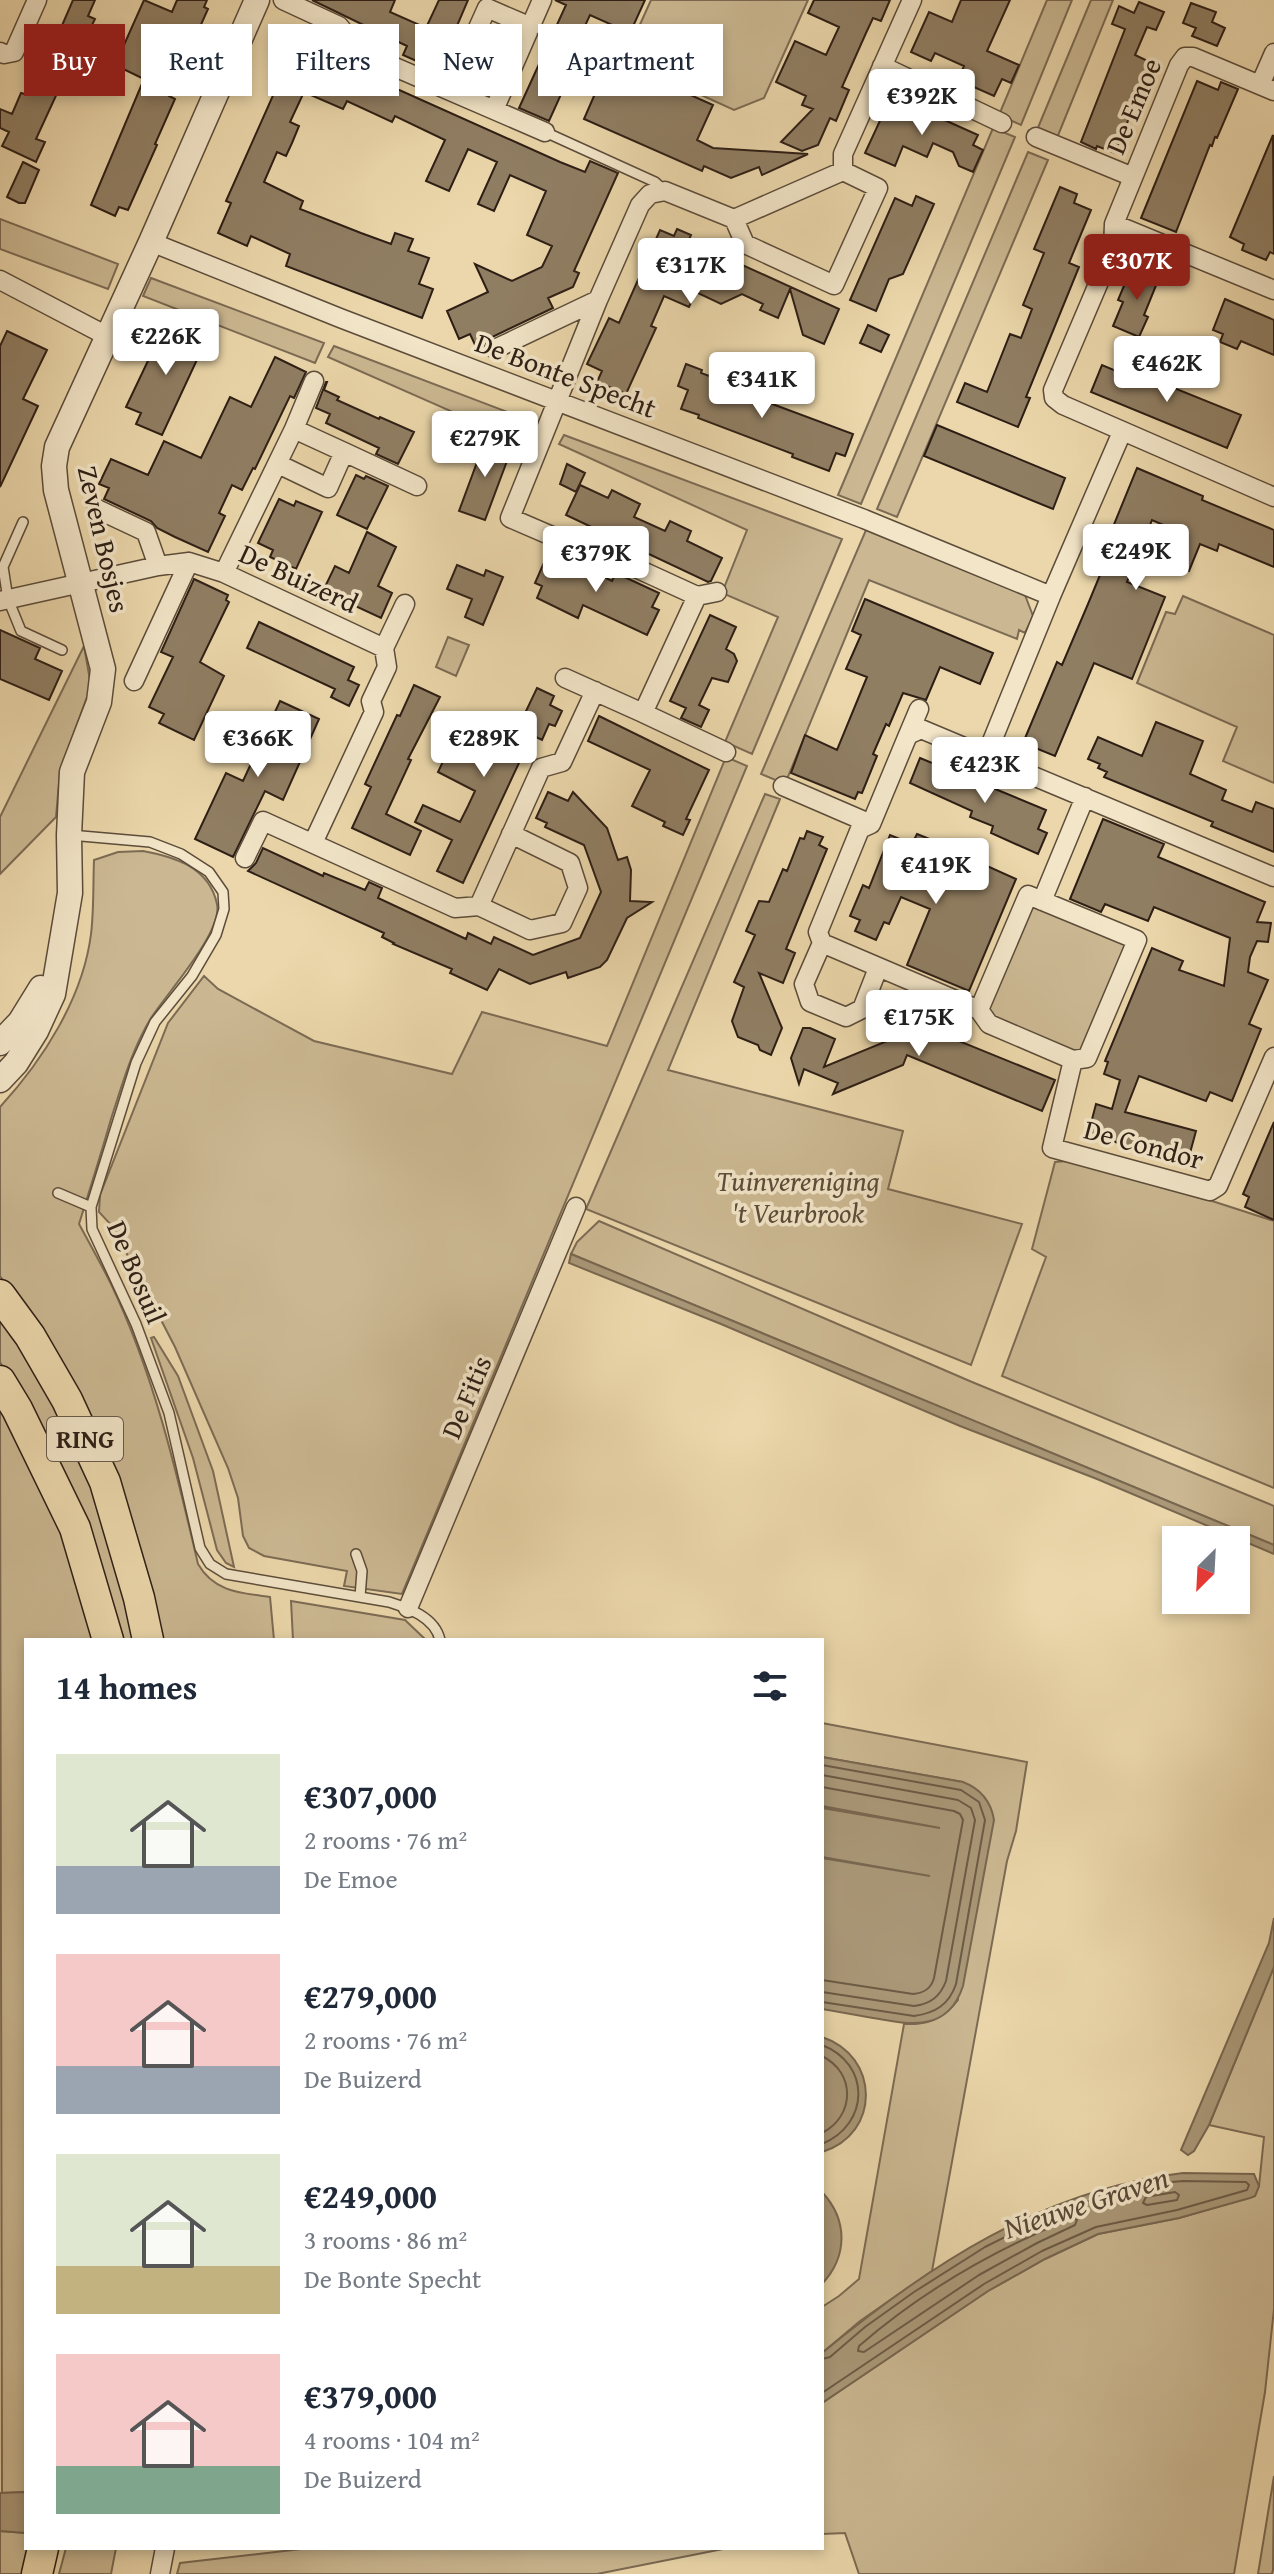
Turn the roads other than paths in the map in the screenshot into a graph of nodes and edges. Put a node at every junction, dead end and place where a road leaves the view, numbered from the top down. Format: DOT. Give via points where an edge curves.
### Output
graph roads {
  1 [pos="37,0"];
  2 [pos="257,0"];
  3 [pos="283,0"];
  4 [pos="542,0"];
  5 [pos="912,0"];
  6 [pos="480,24"];
  7 [pos="531,27"];
  8 [pos="0,52"];
  9 [pos="1274,53"];
  10 [pos="882,66"];
  11 [pos="415,75"];
  12 [pos="1267,88"];
  13 [pos="463,96"];
  14 [pos="494,110"];
  15 [pos="1002,123"];
  16 [pos="545,132"];
  17 [pos="1036,137"];
  18 [pos="843,171"];
  19 [pos="1133,177"];
  20 [pos="665,191"];
  21 [pos="734,219"];
  22 [pos="1114,224"];
  23 [pos="151,242"];
  24 [pos="0,280"];
  25 [pos="1274,290"];
  26 [pos="598,300"];
  27 [pos="107,336"];
  28 [pos="495,349"];
  29 [pos="314,381"];
  30 [pos="558,401"];
  31 [pos="294,429"];
  32 [pos="1122,432"];
  33 [pos="344,452"];
  34 [pos="278,464"];
  35 [pos="417,486"];
  36 [pos="1274,497"];
  37 [pos="97,509"];
  38 [pos="23,522"];
  39 [pos="189,562"];
  40 [pos="158,566"];
  41 [pos="224,573"];
  42 [pos="82,582"];
  43 [pos="717,592"];
  44 [pos="697,596"];
  45 [pos="1051,596"];
  46 [pos="4,600"];
  47 [pos="405,604"];
  48 [pos="384,648"];
  49 [pos="62,650"];
  50 [pos="565,678"];
  51 [pos="134,681"];
  52 [pos="595,691"];
  53 [pos="919,709"];
  54 [pos="643,713"];
  55 [pos="908,735"];
  56 [pos="726,752"];
  57 [pos="986,756"];
  58 [pos="783,786"];
  59 [pos="1085,797"];
  60 [pos="871,824"];
  61 [pos="511,834"];
  62 [pos="69,835"];
  63 [pos="313,843"];
  64 [pos="245,858"];
  65 [pos="1274,877"];
  66 [pos="1042,901"];
  67 [pos="479,906"];
  68 [pos="65,935"];
  69 [pos="822,943"];
  70 [pos="878,968"];
  71 [pos="979,1010"];
  72 [pos="0,1043"];
  73 [pos="1274,1057"];
  74 [pos="1073,1060"];
  75 [pos="0,1080"];
  76 [pos="58,1193"];
  77 [pos="91,1207"];
  78 [pos="576,1207"];
  79 [pos="0,1295"];
  80 [pos="0,1381"];
  81 [pos="356,1554"];
  82 [pos="360,1597"];
  83 [pos="408,1608"];
  84 [pos="107,1638"];
  85 [pos="148,1638"];
  86 [pos="439,1638"];
  87 [pos="43,2550"];
  88 [pos="165,2550"];
  89 [pos="37,2574"];
  90 [pos="160,2574"];
  1 -- 8 [label="street" via="14,52"];
  2 -- 23 [label="street, Zeven Bosjes"];
  3 -- 11 [label="street" via="339,26 360,52"];
  4 -- 7 [label="street"];
  5 -- 10 [label="street"];
  6 -- 7 [label="street" via="487,8"];
  7 -- 14 [label="street"];
  9 -- 12 [label="street"];
  10 -- 15 [label="street"];
  10 -- 18 [label="street" via="843,154"];
  12 -- 19 [label="street, De Emoe" via="1185,57"];
  13 -- 14 [label="street"];
  14 -- 16 [label="street"];
  16 -- 20 [label="lane"];
  17 -- 19 [label="street, De Emoe"];
  18 -- 21 [label="street"];
  18 -- 21 [label="street" via="878,188 834,285 745,244"];
  19 -- 22 [label="street, De Emoe"];
  20 -- 21 [label="street"];
  20 -- 26 [label="street" via="650,194 640,205"];
  22 -- 25 [label="street"];
  22 -- 32 [label="street, De Emoe" via="1113,249 1053,390 1063,405"];
  23 -- 27 [label="street, Zeven Bosjes"];
  23 -- 30 [label="street, De Bonte Specht"];
  24 -- 27 [label="street"];
  26 -- 28 [label="street"];
  26 -- 30 [label="street"];
  27 -- 42 [label="street, Zeven Bosjes" via="57,447 54,466"];
  29 -- 31 [label="street"];
  30 -- 44 [label="street" via="510,518 590,547"];
  30 -- 45 [label="street, De Bonte Specht"];
  31 -- 33 [label="street"];
  31 -- 34 [label="street"];
  32 -- 36 [label="street, De Emoe"];
  32 -- 45 [label="street"];
  33 -- 34 [label="street" via="328,488"];
  33 -- 35 [label="street"];
  34 -- 41 [label="street"];
  37 -- 40 [label="street" via="146,532"];
  38 -- 46 [label="lane" via="3,567"];
  39 -- 40 [label="street, De Buizerd"];
  39 -- 41 [label="street, De Buizerd"];
  39 -- 51 [label="street"];
  40 -- 42 [label="street, De Buizerd"];
  41 -- 48 [label="street, De Buizerd"];
  42 -- 46 [label="street, De Buizerd"];
  42 -- 62 [label="street, Zeven Bosjes" via="103,669 99,702 72,772"];
  43 -- 44 [label="street"];
  44 -- 54 [label="street"];
  45 -- 57 [label="street"];
  46 -- 49 [label="lane" via="21,631"];
  47 -- 48 [label="street"];
  48 -- 63 [label="street" via="387,667 371,701 374,712"];
  50 -- 52 [label="street"];
  52 -- 54 [label="street"];
  52 -- 61 [label="street" via="562,762 541,768"];
  53 -- 55 [label="street"];
  54 -- 56 [label="street"];
  55 -- 57 [label="street" via="921,729"];
  55 -- 60 [label="street"];
  57 -- 59 [label="street"];
  58 -- 60 [label="street"];
  59 -- 65 [label="street"];
  59 -- 66 [label="street"];
  60 -- 69 [label="street" via="860,829 818,932"];
  61 -- 67 [label="street"];
  61 -- 67 [label="street" via="570,863 578,888 562,923 530,930"];
  62 -- 68 [label="street, Zeven Bosjes"];
  62 -- 77 [label="lane, De Bosuil" via="150,842 209,872 223,892 216,935 155,1022 136,1063"];
  63 -- 64 [label="street" via="263,821"];
  63 -- 67 [label="street" via="455,908"];
  66 -- 71 [label="street" via="1028,895"];
  66 -- 74 [label="street, De Condor" via="1137,940 1087,1058"];
  68 -- 72 [label="street, Zeven Bosjes" via="39,994"];
  68 -- 75 [label="street, Zeven Bosjes" via="53,994 36,1031"];
  69 -- 70 [label="street"];
  69 -- 70 [label="street" via="804,984 810,1002 846,1017 862,1009"];
  70 -- 71 [label="street"];
  71 -- 74 [label="street" via="989,1024"];
  73 -- 74 [label="street, De Condor" via="1218,1186 1210,1191 1052,1148"];
  76 -- 77 [label="lane"];
  77 -- 82 [label="lane, De Bosuil" via="92,1229 169,1413 200,1548 210,1564 226,1574"];
  78 -- 83 [label="street, De Fitis"];
  79 -- 85 [label="main road, RING" via="67,1400 105,1482"];
  80 -- 84 [label="main road, RING" via="75,1528"];
  81 -- 82 [label="lane" via="362,1571"];
  82 -- 83 [label="lane, De Bosuil"];
  83 -- 86 [label="lane, De Bosuil" via="426,1619"];
  87 -- 89 [label="main road"];
  88 -- 90 [label="street"];
}
